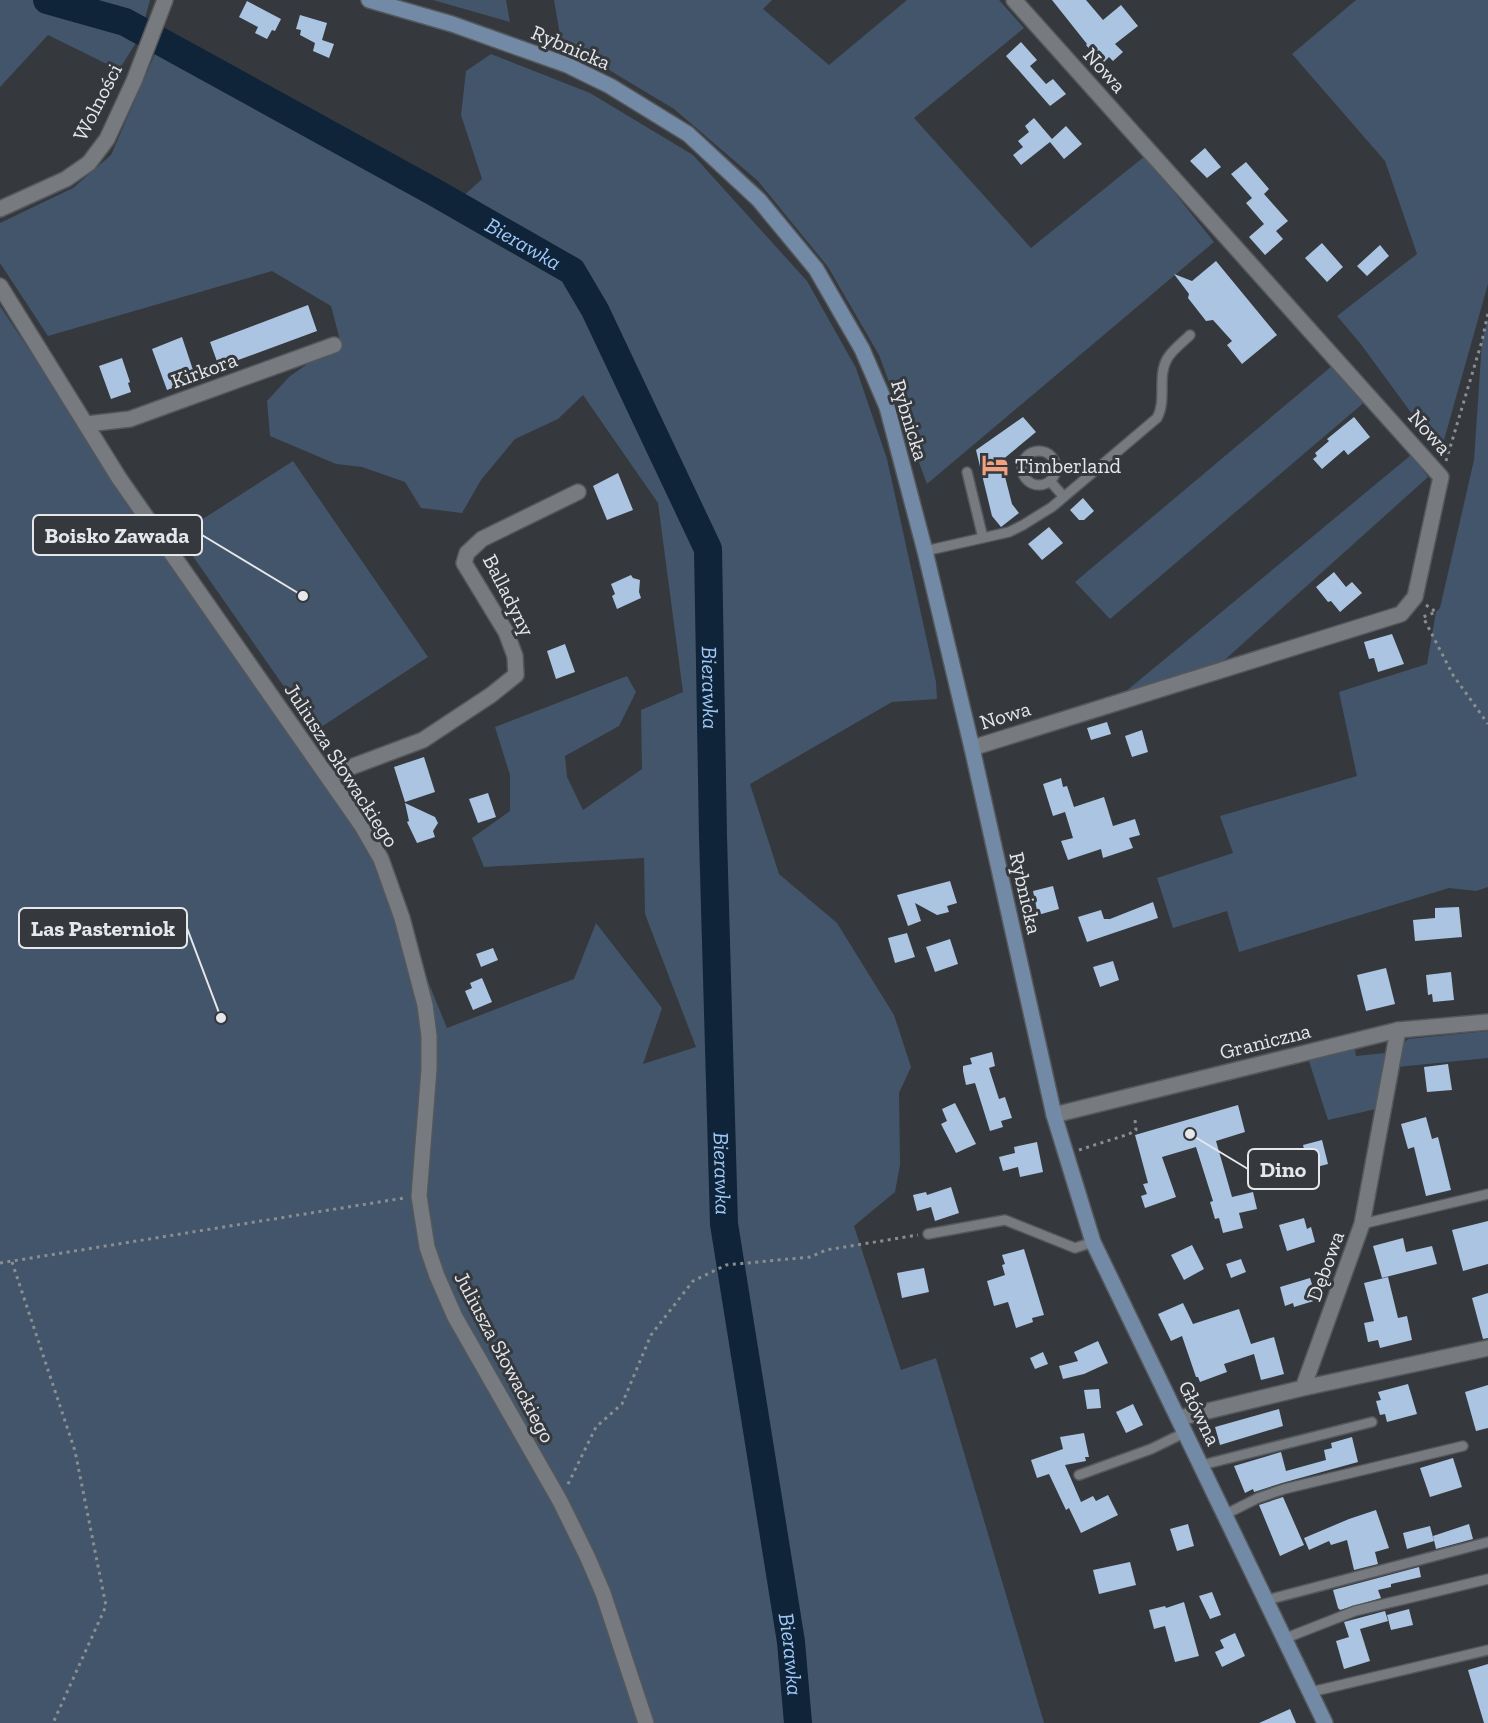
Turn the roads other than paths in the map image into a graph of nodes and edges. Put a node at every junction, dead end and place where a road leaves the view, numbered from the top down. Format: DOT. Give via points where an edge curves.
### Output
graph roads {
  1 [pos="369,0"];
  2 [pos="1014,0"];
  3 [pos="164,3"];
  4 [pos="0,209"];
  5 [pos="0,286"];
  6 [pos="1190,335"];
  7 [pos="334,345"];
  8 [pos="87,424"];
  9 [pos="967,472"];
  10 [pos="1050,481"];
  11 [pos="578,492"];
  12 [pos="1064,497"];
  13 [pos="983,538"];
  14 [pos="925,551"];
  15 [pos="972,748"];
  16 [pos="327,776"];
  17 [pos="1488,1022"];
  18 [pos="1398,1030"];
  19 [pos="1054,1116"];
  20 [pos="1488,1194"];
  21 [pos="1362,1224"];
  22 [pos="928,1234"];
  23 [pos="1094,1242"];
  24 [pos="1488,1348"];
  25 [pos="1303,1388"];
  26 [pos="1372,1422"];
  27 [pos="1183,1425"];
  28 [pos="1463,1446"];
  29 [pos="1202,1465"];
  30 [pos="1079,1475"];
  31 [pos="1226,1514"];
  32 [pos="1488,1542"];
  33 [pos="1488,1579"];
  34 [pos="1267,1600"];
  35 [pos="1286,1638"];
  36 [pos="1488,1650"];
  37 [pos="1311,1692"];
  38 [pos="646,1723"];
  39 [pos="1325,1723"];
  1 -- 14 [label="main road, Rybnicka" via="534,52 610,86 688,134 759,200 816,269 862,349 887,407"];
  2 -- 15 [label="street, Nowa" via="1441,477 1415,597 1401,614"];
  3 -- 4 [label="street, Wolności" via="107,139 89,163 66,179"];
  5 -- 8 [label="street, Juliusza Słowackiego"];
  6 -- 12 [label="lane" via="1167,359 1157,418"];
  7 -- 8 [label="street, Kirkora" via="130,419"];
  8 -- 16 [label="street, Juliusza Słowackiego" via="119,478"];
  9 -- 13 [label="lane"];
  10 -- 12 [label="lane"];
  11 -- 16 [label="street, Balladyny" via="482,539 467,553 464,563 506,632 515,656 516,675 423,741"];
  12 -- 13 [label="lane" via="1023,525"];
  13 -- 14 [label="lane"];
  14 -- 15 [label="main road, Rybnicka"];
  15 -- 19 [label="main road, Rybnicka"];
  16 -- 38 [label="street, Juliusza Słowackiego" via="381,859 402,918 425,1005 429,1069 419,1196 436,1276 454,1317 560,1501 587,1556"];
  17 -- 18 [label="street, Graniczna"];
  18 -- 19 [label="street, Graniczna"];
  18 -- 21 [label="street, Dębowa"];
  19 -- 23 [label="main road, Główna"];
  20 -- 21 [label="lane"];
  21 -- 25 [label="street, Dębowa"];
  22 -- 23 [label="lane" via="1005,1220 1076,1248"];
  23 -- 27 [label="main road, Główna"];
  24 -- 25 [label="street"];
  25 -- 27 [label="street"];
  26 -- 29 [label="lane"];
  27 -- 29 [label="main road, Główna"];
  27 -- 30 [label="lane" via="1151,1449"];
  28 -- 31 [label="lane" via="1284,1489"];
  29 -- 31 [label="main road, Główna"];
  31 -- 34 [label="main road, Główna"];
  32 -- 34 [label="lane"];
  33 -- 35 [label="lane" via="1355,1611"];
  34 -- 35 [label="main road, Główna"];
  35 -- 37 [label="main road, Główna"];
  36 -- 37 [label="lane"];
  37 -- 39 [label="main road, Główna"];
}
